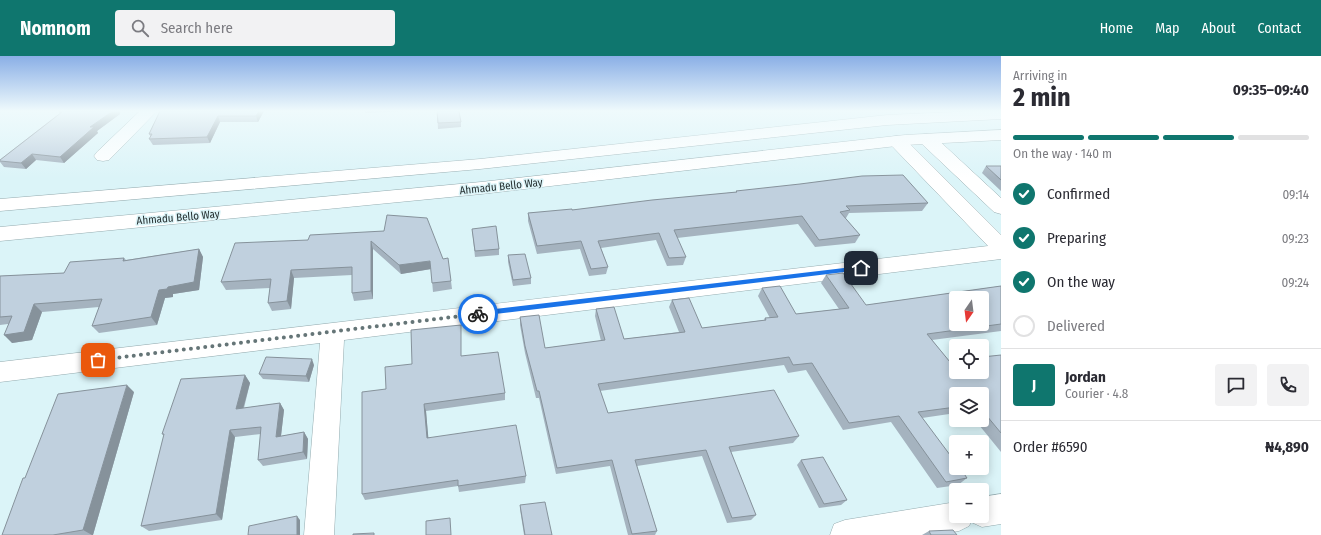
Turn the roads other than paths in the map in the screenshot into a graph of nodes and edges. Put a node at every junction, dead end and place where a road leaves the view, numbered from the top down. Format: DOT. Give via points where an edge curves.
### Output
graph roads {
  1 [pos="126,133"];
  2 [pos="763,133"];
  3 [pos="1001,135"];
  4 [pos="927,139"];
  5 [pos="897,141"];
  6 [pos="103,156"];
  7 [pos="0,204"];
  8 [pos="1001,208"];
  9 [pos="0,234"];
  10 [pos="1001,247"];
  11 [pos="1001,252"];
  12 [pos="333,332"];
  13 [pos="1,374"];
  14 [pos="1001,509"];
  15 [pos="989,511"];
  16 [pos="949,518"];
  17 [pos="319,535"];
  18 [pos="845,535"];
  1 -- 6 [label="main road"];
  2 -- 7 [label="main road" via="480,164"];
  3 -- 4 [label="main road, Ahmadu Bello Way"];
  4 -- 5 [label="main road, Ahmadu Bello Way"];
  4 -- 8 [label="main road"];
  5 -- 9 [label="main road, Ahmadu Bello Way" via="481,188"];
  5 -- 10 [label="main road"];
  11 -- 12 [label="main road"];
  12 -- 13 [label="main road"];
  12 -- 17 [label="main road"];
  14 -- 15 [label="main road"];
  16 -- 18 [label="main road"];
}
